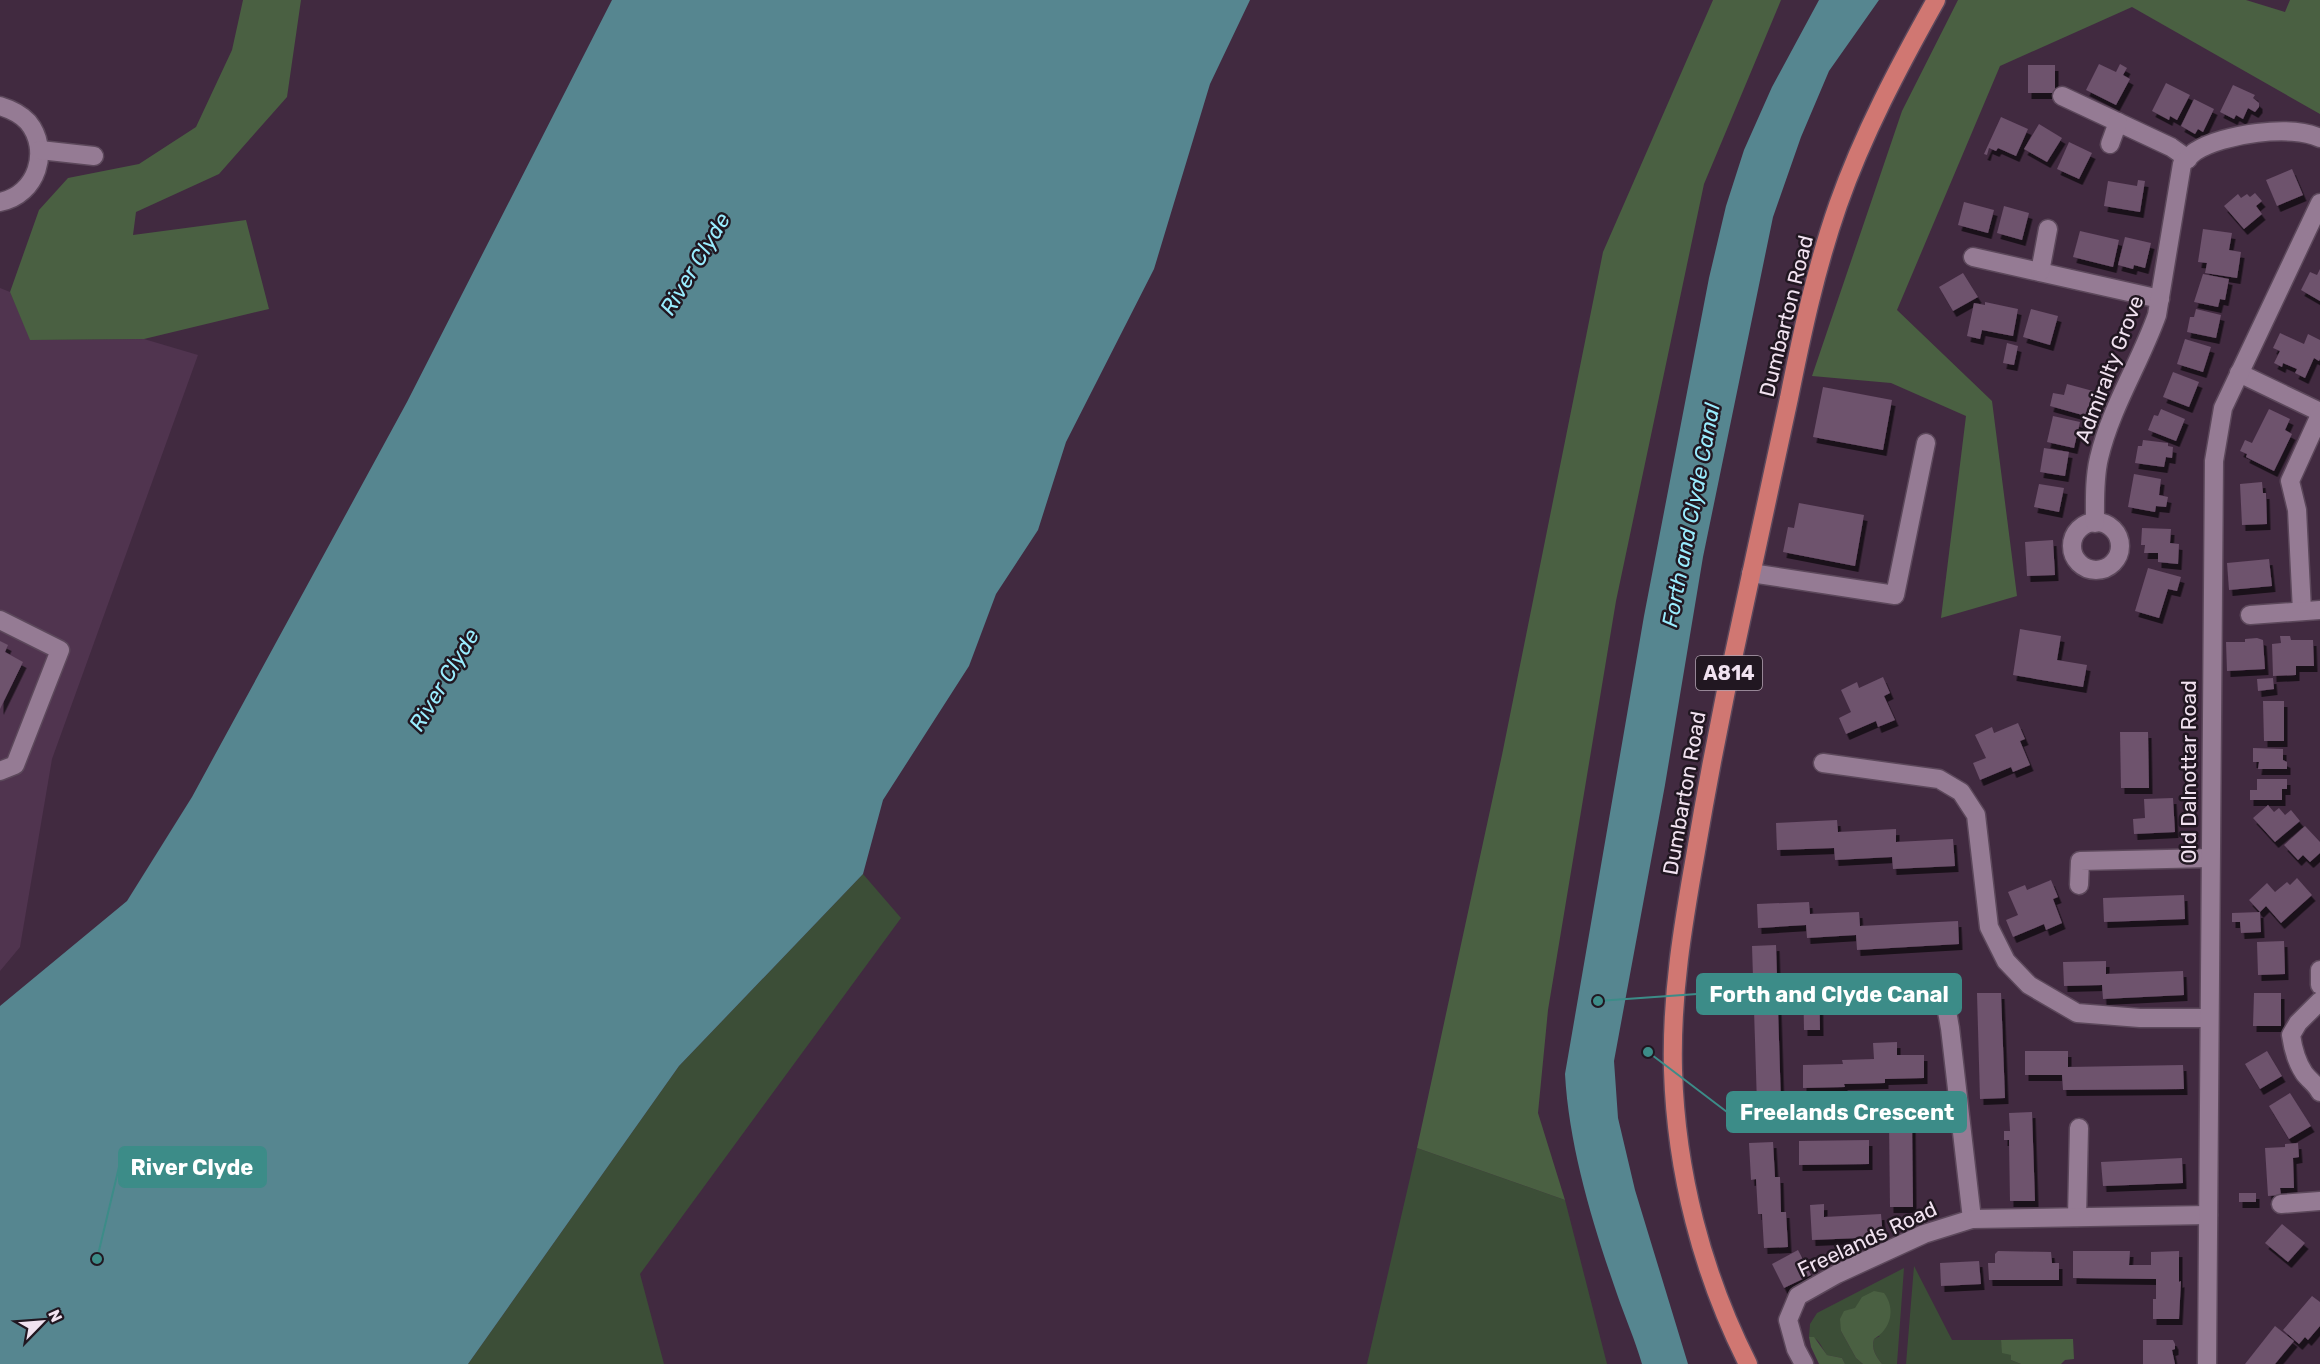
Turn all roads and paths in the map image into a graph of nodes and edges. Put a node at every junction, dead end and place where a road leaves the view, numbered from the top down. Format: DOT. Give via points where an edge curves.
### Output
graph roads {
  1 [pos="1936,0"];
  2 [pos="2062,96"];
  3 [pos="0,106"];
  4 [pos="2118,122"];
  5 [pos="2320,138"];
  6 [pos="2110,144"];
  7 [pos="40,150"];
  8 [pos="94,156"];
  9 [pos="2188,159"];
  10 [pos="0,202"];
  11 [pos="2320,203"];
  12 [pos="2048,230"];
  13 [pos="1973,257"];
  14 [pos="2040,272"];
  15 [pos="2160,299"];
  16 [pos="2239,373"];
  17 [pos="2320,414"];
  18 [pos="1926,443"];
  19 [pos="2095,523"];
  20 [pos="1751,573"];
  21 [pos="2311,610"];
  22 [pos="2250,615"];
  23 [pos="0,620"];
  24 [pos="1823,763"];
  25 [pos="0,771"];
  26 [pos="2210,858"];
  27 [pos="2079,885"];
  28 [pos="2320,970"];
  29 [pos="2320,985"];
  30 [pos="1825,995"];
  31 [pos="2320,1001"];
  32 [pos="2209,1018"];
  33 [pos="2320,1092"];
  34 [pos="2079,1128"];
  35 [pos="2320,1200"];
  36 [pos="2281,1203"];
  37 [pos="2208,1215"];
  38 [pos="2077,1217"];
  39 [pos="1972,1219"];
  40 [pos="1748,1364"];
  41 [pos="1804,1364"];
  42 [pos="2206,1364"];
  1 -- 20 [label="main road, Dumbarton Road / A814" via="1864,138 1838,203 1808,306"];
  2 -- 4 [label="street"];
  3 -- 7 [label="street" via="27,120"];
  4 -- 6 [label="street"];
  4 -- 9 [label="street"];
  5 -- 9 [label="street" via="2280,131 2240,136 2197,150"];
  7 -- 8 [label="street"];
  7 -- 10 [label="street" via="39,166 32,181 21,192"];
  9 -- 15 [label="street, Admiralty Grove" via="2180,173"];
  11 -- 16 [label="street, Old Dalnottar Road"];
  12 -- 14 [label="street"];
  13 -- 14 [label="street"];
  14 -- 15 [label="street"];
  15 -- 19 [label="street, Admiralty Grove" via="2150,336 2114,412 2099,459"];
  16 -- 17 [label="street"];
  16 -- 26 [label="street, Old Dalnottar Road" via="2223,408 2214,461"];
  17 -- 21 [label="street" via="2290,481"];
  18 -- 20 [label="street" via="1895,594"];
  20 -- 40 [label="main road, Dumbarton Road / A814" via="1715,737 1681,936 1673,1031 1682,1165 1716,1288"];
  21 -- 22 [label="street"];
  23 -- 25 [label="street" via="60,650 15,765"];
  24 -- 32 [label="street" via="1939,779 1961,792 1976,815 1989,927 2006,961 2029,985 2077,1012 2140,1018"];
  26 -- 27 [label="street" via="2080,861"];
  26 -- 32 [label="street, Old Dalnottar Road"];
  28 -- 29 [label="street"];
  30 -- 39 [label="street" via="1930,990 1940,994 1950,1028"];
  31 -- 33 [label="street" via="2291,1035 2294,1055"];
  32 -- 37 [label="street, Old Dalnottar Road"];
  34 -- 38 [label="street"];
  35 -- 36 [label="street"];
  37 -- 38 [label="street, Freelands Road"];
  37 -- 42 [label="street, Old Dalnottar Road"];
  38 -- 39 [label="street, Freelands Road"];
  39 -- 41 [label="street, Freelands Road" via="1924,1234 1798,1296 1788,1320"];
}
